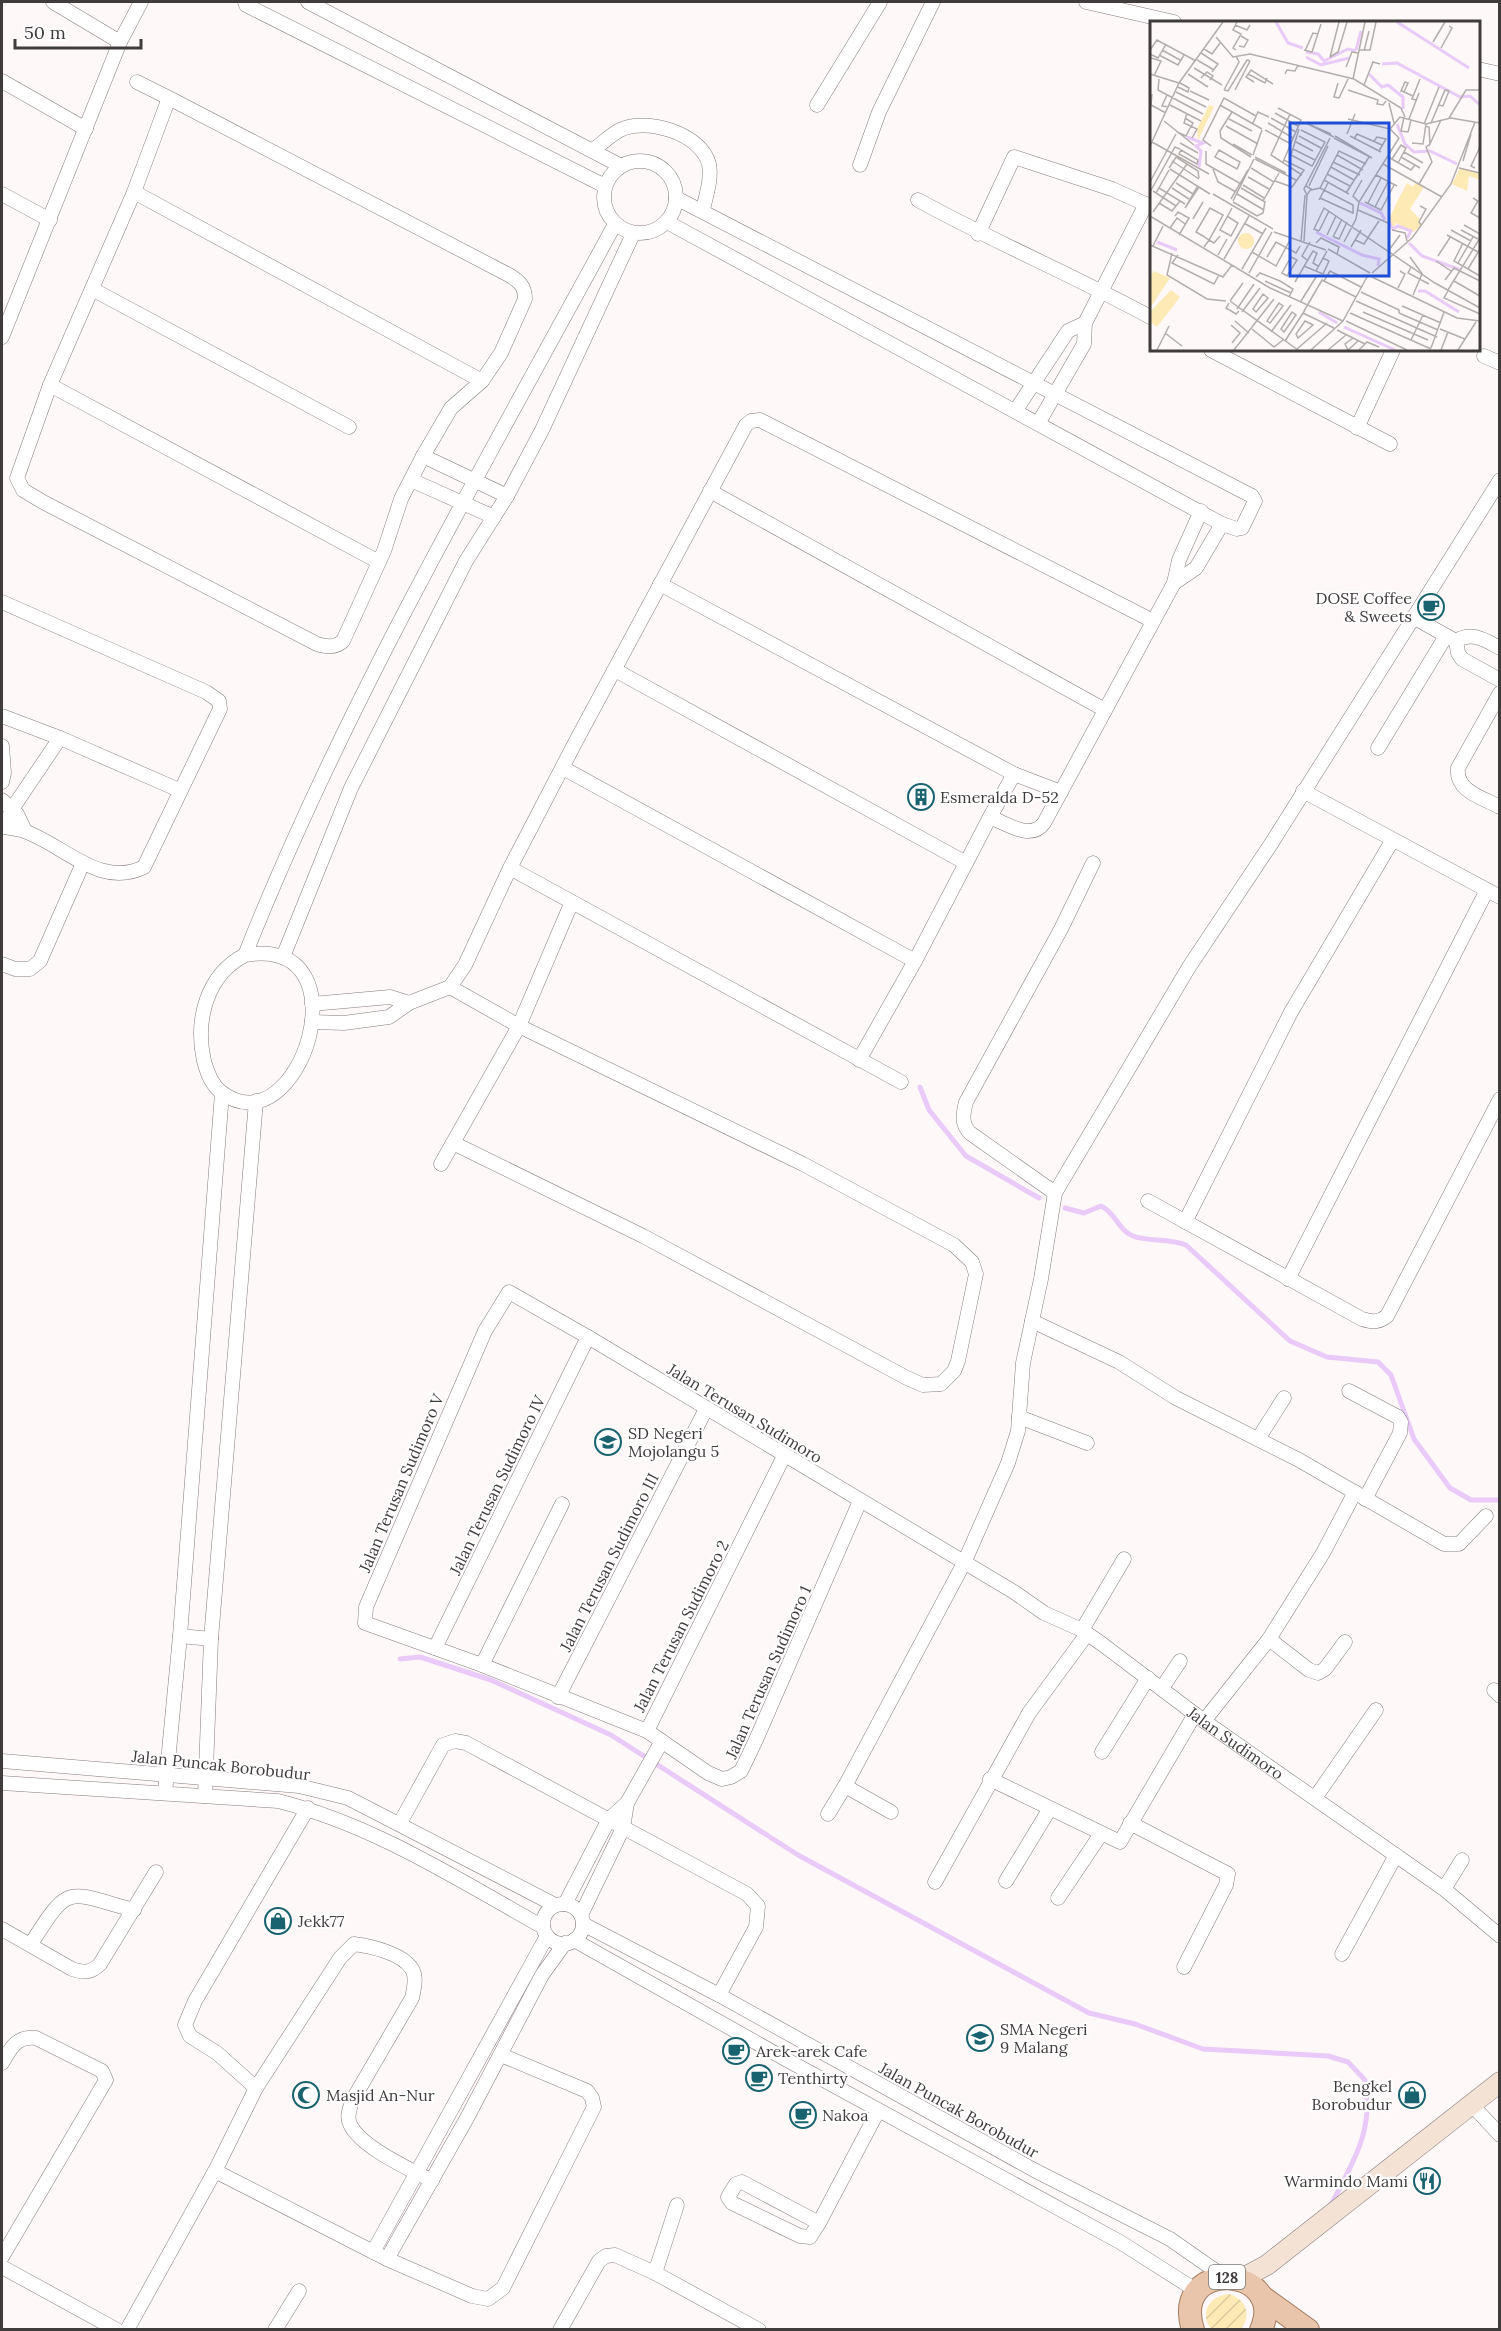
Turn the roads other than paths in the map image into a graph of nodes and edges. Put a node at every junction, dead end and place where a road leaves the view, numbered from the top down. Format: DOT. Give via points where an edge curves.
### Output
graph roads {
  1 [pos="52,2"];
  2 [pos="141,2"];
  3 [pos="245,2"];
  4 [pos="308,2"];
  5 [pos="880,2"];
  6 [pos="933,2"];
  7 [pos="1086,2"];
  8 [pos="1170,21"];
  9 [pos="120,42"];
  10 [pos="1480,69"];
  11 [pos="1500,74"];
  12 [pos="2,81"];
  13 [pos="137,82"];
  14 [pos="169,98"];
  15 [pos="817,105"];
  16 [pos="86,129"];
  17 [pos="593,150"];
  18 [pos="860,165"];
  19 [pos="621,166"];
  20 [pos="605,186"];
  21 [pos="134,192"];
  22 [pos="2,194"];
  23 [pos="676,198"];
  24 [pos="918,200"];
  25 [pos="1149,206"];
  26 [pos="703,210"];
  27 [pos="50,220"];
  28 [pos="667,222"];
  29 [pos="615,224"];
  30 [pos="633,234"];
  31 [pos="978,234"];
  32 [pos="92,289"];
  33 [pos="1100,290"];
  34 [pos="6,313"];
  35 [pos="1150,317"];
  36 [pos="1085,323"];
  37 [pos="2,337"];
  38 [pos="1213,351"];
  39 [pos="1393,351"];
  40 [pos="1484,356"];
  41 [pos="1500,363"];
  42 [pos="482,381"];
  43 [pos="1034,381"];
  44 [pos="50,385"];
  45 [pos="1056,394"];
  46 [pos="1016,410"];
  47 [pos="1039,422"];
  48 [pos="349,427"];
  49 [pos="1357,428"];
  50 [pos="1390,444"];
  51 [pos="423,456"];
  52 [pos="411,480"];
  53 [pos="1500,480"];
  54 [pos="476,482"];
  55 [pos="710,491"];
  56 [pos="507,496"];
  57 [pos="463,504"];
  58 [pos="1201,511"];
  59 [pos="494,517"];
  60 [pos="1222,524"];
  61 [pos="379,562"];
  62 [pos="1174,583"];
  63 [pos="660,584"];
  64 [pos="2,602"];
  65 [pos="1413,617"];
  66 [pos="1152,620"];
  67 [pos="1451,638"];
  68 [pos="1500,648"];
  69 [pos="615,670"];
  70 [pos="1500,680"];
  71 [pos="1500,693"];
  72 [pos="1105,710"];
  73 [pos="2,716"];
  74 [pos="60,738"];
  75 [pos="2,746"];
  76 [pos="1378,748"];
  77 [pos="563,768"];
  78 [pos="1014,774"];
  79 [pos="2,782"];
  80 [pos="179,790"];
  81 [pos="1303,791"];
  82 [pos="1061,792"];
  83 [pos="7,805"];
  84 [pos="1500,807"];
  85 [pos="990,817"];
  86 [pos="3,827"];
  87 [pos="25,831"];
  88 [pos="1392,841"];
  89 [pos="83,863"];
  90 [pos="966,863"];
  91 [pos="1093,863"];
  92 [pos="510,868"];
  93 [pos="1487,890"];
  94 [pos="1500,897"];
  95 [pos="571,904"];
  96 [pos="245,955"];
  97 [pos="283,957"];
  98 [pos="915,961"];
  99 [pos="2,964"];
  100 [pos="450,987"];
  101 [pos="409,1003"];
  102 [pos="312,1004"];
  103 [pos="312,1022"];
  104 [pos="519,1026"];
  105 [pos="859,1060"];
  106 [pos="901,1082"];
  107 [pos="222,1093"];
  108 [pos="1500,1099"];
  109 [pos="256,1101"];
  110 [pos="453,1143"];
  111 [pos="441,1164"];
  112 [pos="1055,1193"];
  113 [pos="1148,1201"];
  114 [pos="1185,1222"];
  115 [pos="1288,1279"];
  116 [pos="509,1292"];
  117 [pos="1032,1321"];
  118 [pos="588,1337"];
  119 [pos="1349,1391"];
  120 [pos="1284,1398"];
  121 [pos="706,1409"];
  122 [pos="1018,1429"];
  123 [pos="1258,1439"];
  124 [pos="1087,1443"];
  125 [pos="784,1456"];
  126 [pos="1360,1495"];
  127 [pos="860,1502"];
  128 [pos="562,1504"];
  129 [pos="1486,1516"];
  130 [pos="1124,1559"];
  131 [pos="964,1563"];
  132 [pos="1084,1632"];
  133 [pos="180,1636"];
  134 [pos="1269,1639"];
  135 [pos="211,1640"];
  136 [pos="1345,1642"];
  137 [pos="435,1648"];
  138 [pos="1180,1661"];
  139 [pos="482,1665"];
  140 [pos="1148,1678"];
  141 [pos="1162,1688"];
  142 [pos="558,1697"];
  143 [pos="1376,1710"];
  144 [pos="1200,1717"];
  145 [pos="647,1731"];
  146 [pos="659,1745"];
  147 [pos="1102,1752"];
  148 [pos="2,1761"];
  149 [pos="166,1774"];
  150 [pos="207,1778"];
  151 [pos="990,1779"];
  152 [pos="2,1783"];
  153 [pos="845,1786"];
  154 [pos="165,1792"];
  155 [pos="205,1796"];
  156 [pos="1315,1798"];
  157 [pos="627,1803"];
  158 [pos="308,1808"];
  159 [pos="1049,1809"];
  160 [pos="891,1812"];
  161 [pos="828,1814"];
  162 [pos="609,1819"];
  163 [pos="400,1823"];
  164 [pos="1130,1823"];
  165 [pos="623,1828"];
  166 [pos="1101,1834"];
  167 [pos="1396,1856"];
  168 [pos="1462,1860"];
  169 [pos="156,1872"];
  170 [pos="1006,1881"];
  171 [pos="934,1882"];
  172 [pos="1444,1889"];
  173 [pos="1058,1898"];
  174 [pos="560,1905"];
  175 [pos="134,1910"];
  176 [pos="582,1919"];
  177 [pos="2,1929"];
  178 [pos="545,1931"];
  179 [pos="1500,1936"];
  180 [pos="570,1941"];
  181 [pos="31,1944"];
  182 [pos="1342,1954"];
  183 [pos="1184,1967"];
  184 [pos="719,1995"];
  185 [pos="799,2040"];
  186 [pos="501,2055"];
  187 [pos="787,2060"];
  188 [pos="2,2063"];
  189 [pos="1500,2082"];
  190 [pos="256,2088"];
  191 [pos="1472,2105"];
  192 [pos="453,2109"];
  193 [pos="878,2111"];
  194 [pos="467,2118"];
  195 [pos="1500,2135"];
  196 [pos="1034,2170"];
  197 [pos="215,2171"];
  198 [pos="417,2173"];
  199 [pos="432,2181"];
  200 [pos="1023,2190"];
  201 [pos="677,2205"];
  202 [pos="819,2223"];
  203 [pos="373,2252"];
  204 [pos="2,2258"];
  205 [pos="387,2259"];
  206 [pos="2,2267"];
  207 [pos="655,2273"];
  208 [pos="1232,2278"];
  209 [pos="299,2291"];
  210 [pos="1261,2296"];
  211 [pos="1191,2315"];
  212 [pos="117,2330"];
  213 [pos="127,2330"];
  214 [pos="274,2330"];
  215 [pos="560,2330"];
  216 [pos="759,2330"];
  217 [pos="1262,2330"];
  218 [pos="1308,2330"];
  1 -- 9 [label="street"];
  2 -- 9 [label="street"];
  3 -- 20 [label="street"];
  4 -- 17 [label="street"];
  5 -- 15 [label="street"];
  6 -- 18 [label="street" via="879,112"];
  7 -- 8 [label="street"];
  9 -- 16 [label="street"];
  10 -- 11 [label="street"];
  12 -- 16 [label="street"];
  13 -- 14 [label="street"];
  14 -- 21 [label="street"];
  14 -- 42 [label="street" via="520,282 525,299 501,354"];
  16 -- 27 [label="street"];
  17 -- 19 [label="street"];
  17 -- 26 [label="street" via="620,130 639,126 688,138 706,155 709,165"];
  19 -- 20 [label="street"];
  19 -- 23 [label="street" via="634,161 655,164 671,178"];
  20 -- 29 [label="street" via="604,206"];
  21 -- 32 [label="street"];
  21 -- 42 [label="street"];
  22 -- 27 [label="street"];
  23 -- 26 [label="street"];
  23 -- 28 [label="street"];
  24 -- 31 [label="street"];
  25 -- 31 [label="street" via="1112,189 1014,157"];
  25 -- 33 [label="street"];
  26 -- 43 [label="street"];
  27 -- 34 [label="street"];
  28 -- 30 [label="street" via="650,232"];
  28 -- 46 [label="street"];
  29 -- 30 [label="street"];
  29 -- 54 [label="street"];
  30 -- 56 [label="street"];
  31 -- 33 [label="street"];
  32 -- 44 [label="street"];
  32 -- 48 [label="street"];
  33 -- 35 [label="street"];
  33 -- 36 [label="street"];
  34 -- 37 [label="street"];
  36 -- 43 [label="street" via="1068,331"];
  36 -- 45 [label="street" via="1084,344"];
  38 -- 49 [label="street"];
  39 -- 49 [label="street"];
  40 -- 41 [label="street"];
  42 -- 51 [label="street" via="452,408"];
  43 -- 45 [label="street"];
  43 -- 46 [label="street"];
  44 -- 61 [label="street"];
  44 -- 61 [label="street" via="17,478 22,490 43,502 326,647 338,646 343,641"];
  45 -- 47 [label="street"];
  45 -- 60 [label="street" via="1254,498 1242,528"];
  46 -- 47 [label="street"];
  47 -- 58 [label="street"];
  49 -- 50 [label="street"];
  51 -- 52 [label="street"];
  51 -- 54 [label="street"];
  52 -- 57 [label="street"];
  52 -- 61 [label="street"];
  53 -- 65 [label="street"];
  54 -- 56 [label="street"];
  54 -- 57 [label="street"];
  55 -- 63 [label="street"];
  55 -- 66 [label="street" via="746,425 760,420"];
  55 -- 72 [label="street"];
  56 -- 59 [label="street"];
  57 -- 59 [label="street"];
  57 -- 96 [label="street" via="376,665 290,845"];
  58 -- 60 [label="street"];
  58 -- 62 [label="street" via="1179,560"];
  59 -- 97 [label="street" via="466,561 351,788"];
  60 -- 62 [label="street" via="1196,568"];
  62 -- 66 [label="street"];
  63 -- 69 [label="street"];
  63 -- 78 [label="street"];
  64 -- 80 [label="street" via="219,701 218,717"];
  65 -- 67 [label="street"];
  65 -- 81 [label="street"];
  66 -- 72 [label="street"];
  67 -- 68 [label="street" via="1478,636"];
  67 -- 70 [label="street" via="1462,659"];
  67 -- 76 [label="street"];
  69 -- 77 [label="street"];
  69 -- 90 [label="street"];
  71 -- 84 [label="street" via="1457,775 1466,789"];
  72 -- 82 [label="street"];
  73 -- 74 [label="street"];
  74 -- 80 [label="street"];
  74 -- 83 [label="street"];
  75 -- 79 [label="street"];
  77 -- 92 [label="street"];
  77 -- 98 [label="street"];
  78 -- 82 [label="street"];
  78 -- 85 [label="street"];
  80 -- 89 [label="street" via="144,867 118,875"];
  81 -- 88 [label="street"];
  81 -- 112 [label="street" via="1189,967"];
  82 -- 85 [label="street" via="1039,830 1021,830"];
  83 -- 86 [label="street"];
  83 -- 87 [label="street"];
  85 -- 90 [label="street"];
  86 -- 87 [label="street"];
  87 -- 89 [label="street"];
  88 -- 93 [label="street"];
  88 -- 114 [label="street" via="1285,1022"];
  89 -- 99 [label="street" via="40,961 22,970"];
  90 -- 98 [label="street"];
  91 -- 112 [label="street" via="963,1113 965,1129"];
  92 -- 95 [label="street"];
  92 -- 100 [label="street" via="465,965"];
  93 -- 94 [label="street"];
  93 -- 115 [label="street"];
  95 -- 104 [label="street"];
  95 -- 105 [label="street"];
  96 -- 97 [label="street" via="263,952"];
  96 -- 107 [label="street" via="232,962 217,979 205,1000 201,1024 200,1045 206,1069"];
  97 -- 102 [label="street" via="306,980"];
  98 -- 105 [label="street"];
  100 -- 101 [label="street"];
  100 -- 104 [label="street"];
  101 -- 102 [label="street" via="390,997"];
  101 -- 103 [label="street" via="389,1017 344,1023"];
  102 -- 103 [label="street"];
  103 -- 109 [label="street" via="299,1067 278,1091"];
  104 -- 110 [label="street"];
  104 -- 110 [label="street" via="803,1164 964,1254 976,1274 954,1371 941,1384 923,1385 907,1378 643,1236"];
  105 -- 106 [label="street"];
  107 -- 109 [label="street"];
  107 -- 133 [label="street"];
  108 -- 115 [label="street" via="1387,1316 1381,1321 1362,1319"];
  109 -- 135 [label="street"];
  110 -- 111 [label="street"];
  112 -- 117 [label="street"];
  113 -- 114 [label="street"];
  114 -- 115 [label="street"];
  116 -- 118 [label="street, Jalan Terusan Sudimoro"];
  116 -- 137 [label="street, Jalan Terusan Sudimoro V" via="485,1330 364,1616 370,1627"];
  117 -- 122 [label="street" via="1023,1363"];
  117 -- 123 [label="street" via="1119,1362 1176,1398"];
  118 -- 121 [label="street, Jalan Terusan Sudimoro"];
  118 -- 137 [label="street, Jalan Terusan Sudimoro IV"];
  119 -- 126 [label="street" via="1401,1422 1400,1433"];
  120 -- 123 [label="street"];
  121 -- 125 [label="street, Jalan Terusan Sudimoro"];
  121 -- 142 [label="street, Jalan Terusan Sudimoro III"];
  122 -- 124 [label="street"];
  122 -- 131 [label="street"];
  123 -- 126 [label="street"];
  125 -- 127 [label="street, Jalan Terusan Sudimoro"];
  125 -- 145 [label="street, Jalan Terusan Sudimoro 2"];
  126 -- 129 [label="street" via="1444,1544 1465,1540"];
  126 -- 134 [label="street"];
  127 -- 131 [label="street, Jalan Terusan Sudimoro"];
  127 -- 146 [label="street, Jalan Terusan Sudimoro 1" via="741,1771 722,1779"];
  128 -- 139 [label="street"];
  130 -- 132 [label="street"];
  131 -- 132 [label="street, Jalan Sudimoro" via="1044,1613"];
  131 -- 153 [label="street"];
  132 -- 140 [label="street, Jalan Sudimoro"];
  132 -- 151 [label="street"];
  133 -- 135 [label="street"];
  133 -- 149 [label="street"];
  134 -- 136 [label="street" via="1318,1673"];
  134 -- 144 [label="street"];
  135 -- 150 [label="street"];
  137 -- 139 [label="street"];
  138 -- 141 [label="street"];
  139 -- 142 [label="street"];
  140 -- 141 [label="street, Jalan Sudimoro"];
  140 -- 147 [label="street"];
  141 -- 144 [label="street, Jalan Sudimoro"];
  142 -- 145 [label="street"];
  143 -- 156 [label="street"];
  144 -- 156 [label="street, Jalan Sudimoro"];
  144 -- 164 [label="street"];
  145 -- 146 [label="street, Jalan Terusan Sudimoro 2"];
  146 -- 157 [label="street"];
  148 -- 149 [label="street, Jalan Puncak Borobudur"];
  149 -- 150 [label="street, Jalan Puncak Borobudur"];
  149 -- 154 [label="street"];
  150 -- 155 [label="street"];
  150 -- 163 [label="street, Jalan Puncak Borobudur" via="299,1786 348,1798"];
  151 -- 159 [label="street"];
  151 -- 171 [label="street"];
  152 -- 154 [label="street, Jalan Puncak Borobudur"];
  153 -- 160 [label="street"];
  153 -- 161 [label="street"];
  154 -- 155 [label="street, Jalan Puncak Borobudur"];
  155 -- 158 [label="street, Jalan Puncak Borobudur" via="278,1801"];
  156 -- 167 [label="street, Jalan Sudimoro"];
  157 -- 162 [label="street"];
  157 -- 165 [label="street"];
  158 -- 178 [label="street, Jalan Puncak Borobudur" via="374,1833"];
  158 -- 190 [label="street" via="195,2001 185,2025 190,2036 217,2053"];
  159 -- 166 [label="street"];
  159 -- 170 [label="street"];
  162 -- 163 [label="street" via="466,1743 455,1741 443,1745 437,1753"];
  162 -- 165 [label="street"];
  162 -- 174 [label="street"];
  163 -- 174 [label="street, Jalan Puncak Borobudur"];
  164 -- 166 [label="street" via="1120,1842"];
  164 -- 183 [label="street" via="1227,1874 1226,1885"];
  165 -- 176 [label="street"];
  165 -- 184 [label="street" via="754,1899 758,1906 756,1927"];
  166 -- 173 [label="street"];
  167 -- 172 [label="street, Jalan Sudimoro"];
  167 -- 182 [label="street"];
  168 -- 172 [label="street"];
  169 -- 175 [label="street"];
  172 -- 179 [label="street, Jalan Sudimoro"];
  174 -- 176 [label="street" via="571,1905"];
  174 -- 178 [label="street" via="545,1914"];
  175 -- 181 [label="street" via="81,1896 64,1898"];
  175 -- 181 [label="street" via="93,1971 72,1969"];
  176 -- 180 [label="street" via="579,1936"];
  176 -- 184 [label="street, Jalan Puncak Borobudur"];
  177 -- 181 [label="street"];
  178 -- 180 [label="street" via="552,1940"];
  178 -- 192 [label="street"];
  180 -- 186 [label="street" via="542,1975"];
  180 -- 187 [label="street"];
  184 -- 185 [label="street, Jalan Puncak Borobudur"];
  185 -- 187 [label="street"];
  185 -- 196 [label="street, Jalan Puncak Borobudur"];
  186 -- 194 [label="street"];
  186 -- 205 [label="street" via="587,2091 594,2104 503,2288 488,2299 472,2296"];
  187 -- 193 [label="street"];
  188 -- 204 [label="street" via="14,2043 36,2038 102,2071 106,2080"];
  189 -- 191 [label="street"];
  190 -- 197 [label="street"];
  190 -- 198 [label="street" via="347,1949 354,1944 366,1946 400,1959 412,1969 412,1998 357,2090 348,2113 350,2124 368,2145"];
  191 -- 195 [label="street"];
  191 -- 208 [label="street" via="1268,2265"];
  192 -- 194 [label="street"];
  192 -- 198 [label="street"];
  193 -- 200 [label="street"];
  193 -- 202 [label="street"];
  194 -- 199 [label="street"];
  196 -- 200 [label="street"];
  196 -- 208 [label="street, Jalan Puncak Borobudur" via="1170,2240"];
  197 -- 203 [label="street"];
  197 -- 213 [label="street"];
  198 -- 199 [label="street"];
  198 -- 203 [label="street"];
  199 -- 205 [label="street"];
  200 -- 211 [label="street" via="1153,2261"];
  201 -- 207 [label="street"];
  202 -- 202 [label="street" via="810,2237 804,2238 732,2203 728,2197 736,2184 742,2182"];
  203 -- 205 [label="street"];
  206 -- 212 [label="street"];
  207 -- 215 [label="street" via="615,2255 606,2256 594,2269"];
  207 -- 216 [label="street"];
  208 -- 210 [label="main road, 128" via="1252,2286"];
  208 -- 211 [label="main road, 128" via="1209,2281"];
  209 -- 214 [label="street"];
  210 -- 217 [label="main road, 128" via="1265,2315"];
  210 -- 218 [label="main road, 128"];
}
